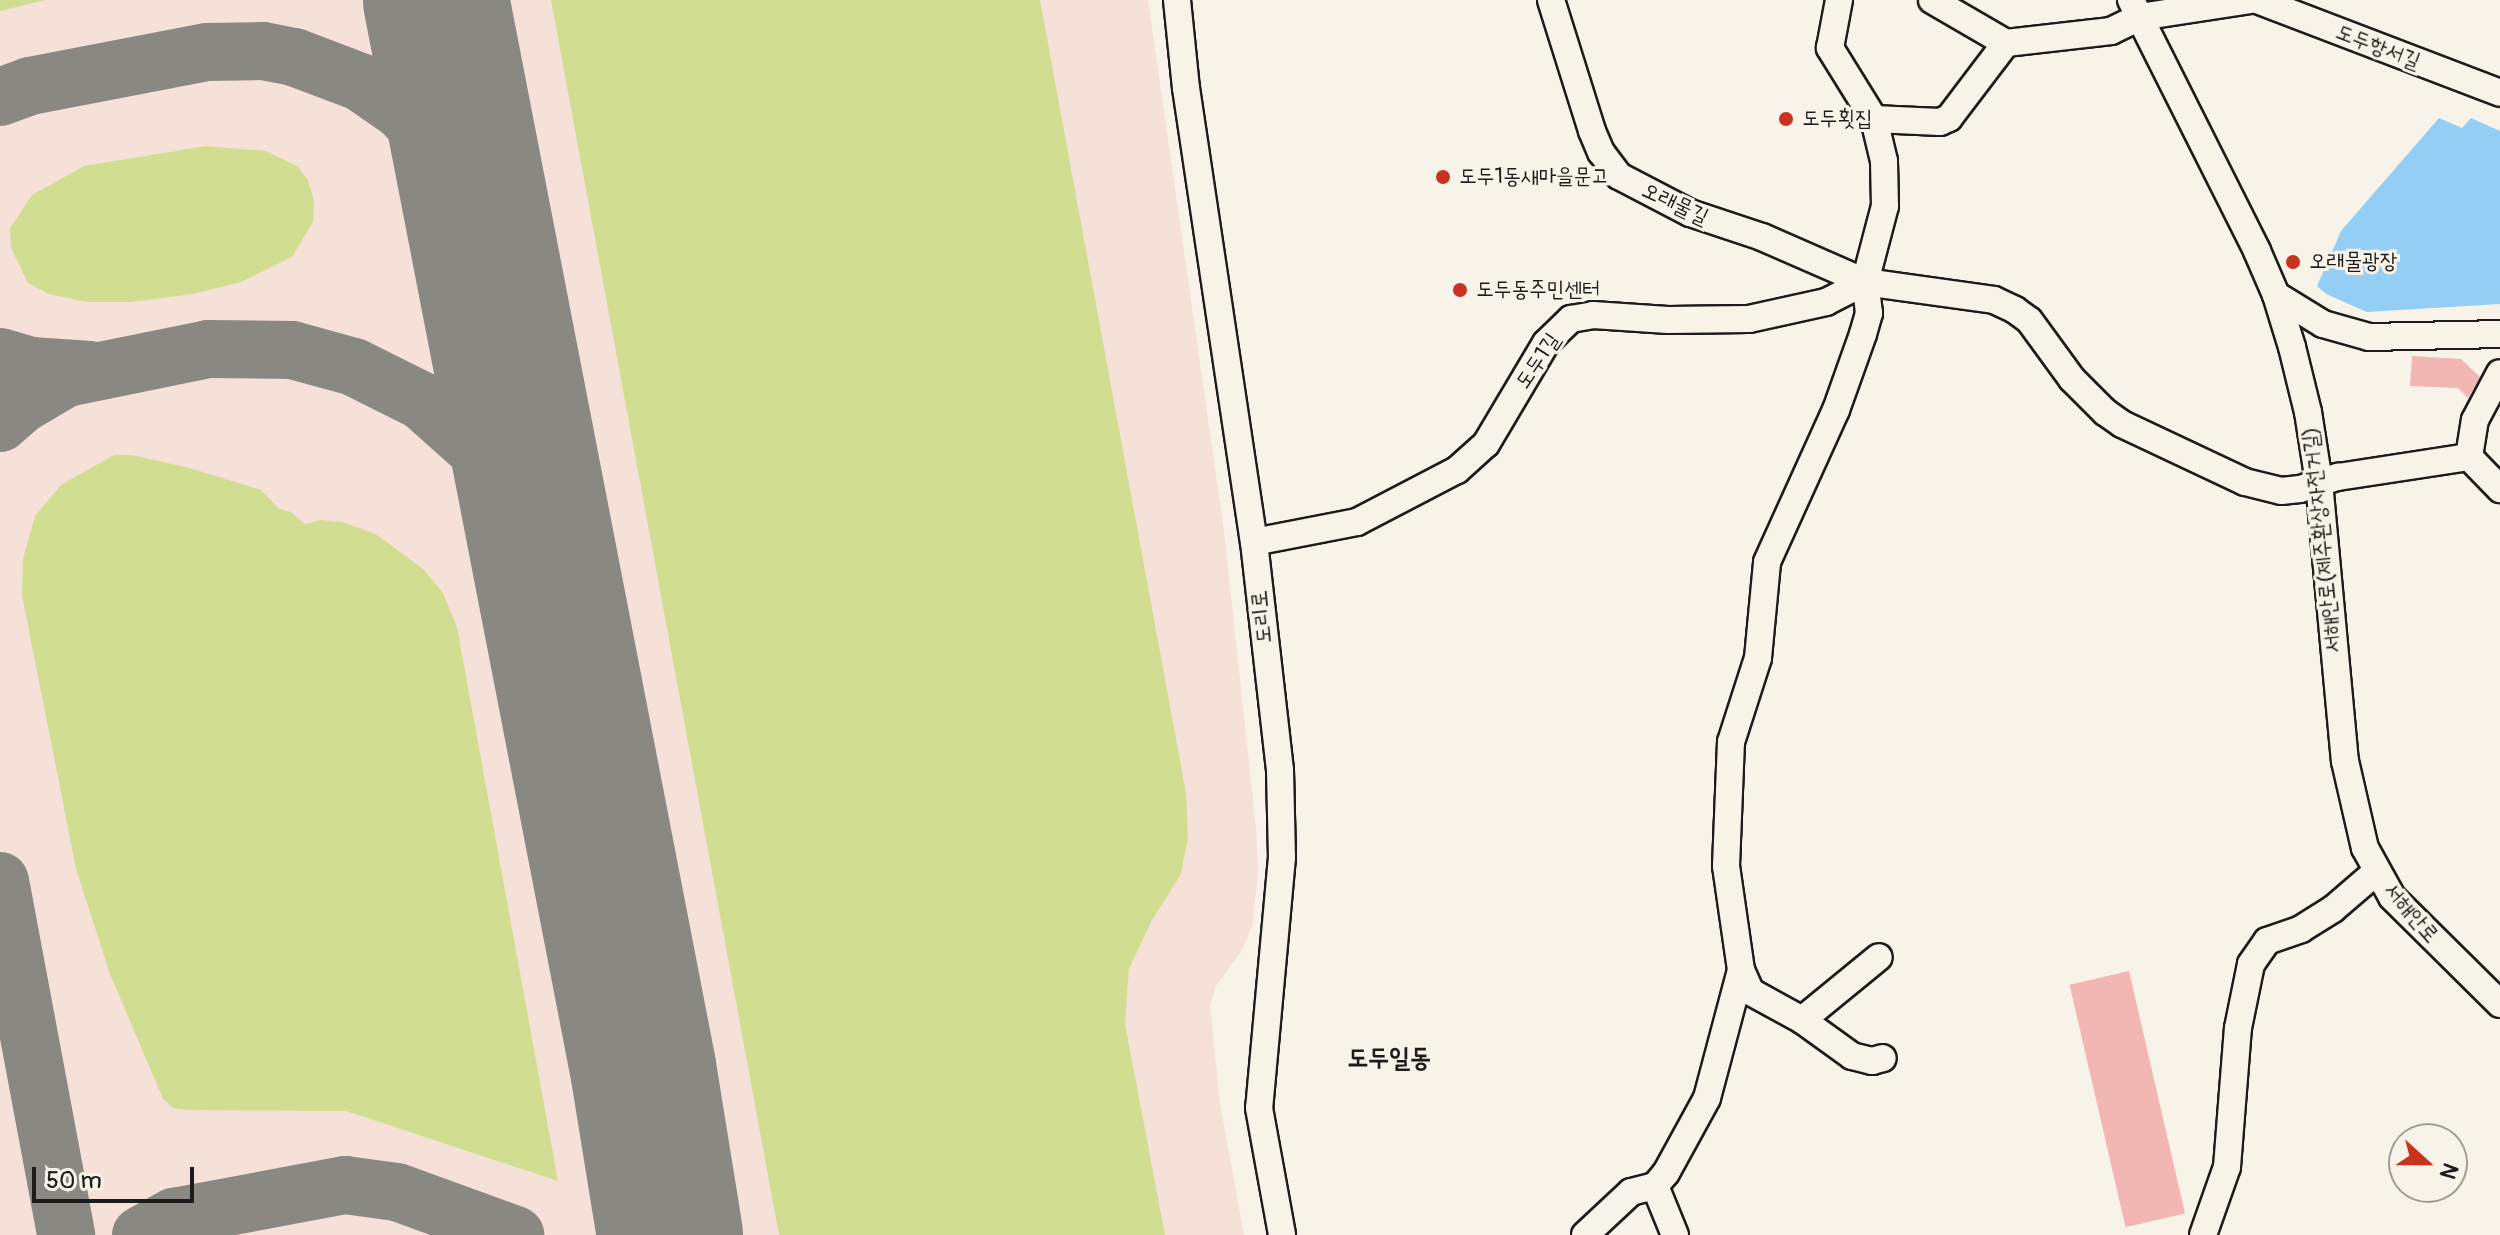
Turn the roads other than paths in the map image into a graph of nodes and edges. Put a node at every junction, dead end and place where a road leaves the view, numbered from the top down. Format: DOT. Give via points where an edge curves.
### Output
graph roads {
  1 [pos="1177,0"];
  2 [pos="1551,0"];
  3 [pos="1839,0"];
  4 [pos="1932,0"];
  5 [pos="2250,0"];
  6 [pos="2257,0"];
  7 [pos="2136,9"];
  8 [pos="2006,43"];
  9 [pos="2500,93"];
  10 [pos="1874,119"];
  11 [pos="1865,282"];
  12 [pos="2276,295"];
  13 [pos="2500,334"];
  14 [pos="2500,373"];
  15 [pos="2469,457"];
  16 [pos="2319,482"];
  17 [pos="2500,489"];
  18 [pos="1254,542"];
  19 [pos="2376,872"];
  20 [pos="1879,957"];
  21 [pos="1741,970"];
  22 [pos="2500,1004"];
  23 [pos="1802,1020"];
  24 [pos="1883,1058"];
  25 [pos="1655,1186"];
  26 [pos="1282,1235"];
  27 [pos="1585,1235"];
  28 [pos="1675,1235"];
  29 [pos="2203,1235"];
  1 -- 18 [label="street, 도리로"];
  2 -- 11 [label="street, 오래물길" via="1592,131 1619,176 1690,213 1762,237"];
  3 -- 10 [label="street" via="1830,48"];
  4 -- 8 [label="street"];
  5 -- 7 [label="street"];
  6 -- 9 [label="street, 도두항서길"];
  7 -- 8 [label="street" via="2111,31"];
  7 -- 12 [label="street, 서해안로(제주환상자전거길)"];
  8 -- 10 [label="street" via="1949,118"];
  10 -- 11 [label="street" via="1887,190"];
  11 -- 16 [label="street, 오래물길" via="1994,300 2029,320 2072,379 2122,424 2265,489 2300,489"];
  11 -- 18 [label="street, 도두1길" via="1826,302 1749,319 1571,319 1546,343 1486,444 1457,470 1357,522"];
  11 -- 21 [label="street" via="1869,313 1863,334 1836,410 1767,562 1758,658 1731,742 1726,866"];
  12 -- 13 [label="street" via="2323,324 2369,337"];
  12 -- 16 [label="street, 서해안로(제주환상자전거길)" via="2308,412"];
  14 -- 15 [label="street" via="2475,420"];
  15 -- 16 [label="street, 오래물길"];
  15 -- 17 [label="street"];
  16 -- 19 [label="street, 서해안로(제주환상자전거길)" via="2345,761 2365,848"];
  18 -- 26 [label="street, 도리로" via="1280,770 1282,857 1259,1108"];
  19 -- 22 [label="street, 서해안로" via="2392,897"];
  19 -- 29 [label="street" via="2333,909 2301,929 2267,941 2251,964 2238,1028 2227,1167"];
  20 -- 23 [label="street"];
  21 -- 23 [label="street" via="1751,992"];
  21 -- 25 [label="street" via="1707,1098"];
  23 -- 24 [label="street" via="1852,1056"];
  25 -- 27 [label="street" via="1631,1192"];
  25 -- 28 [label="street"];
}
